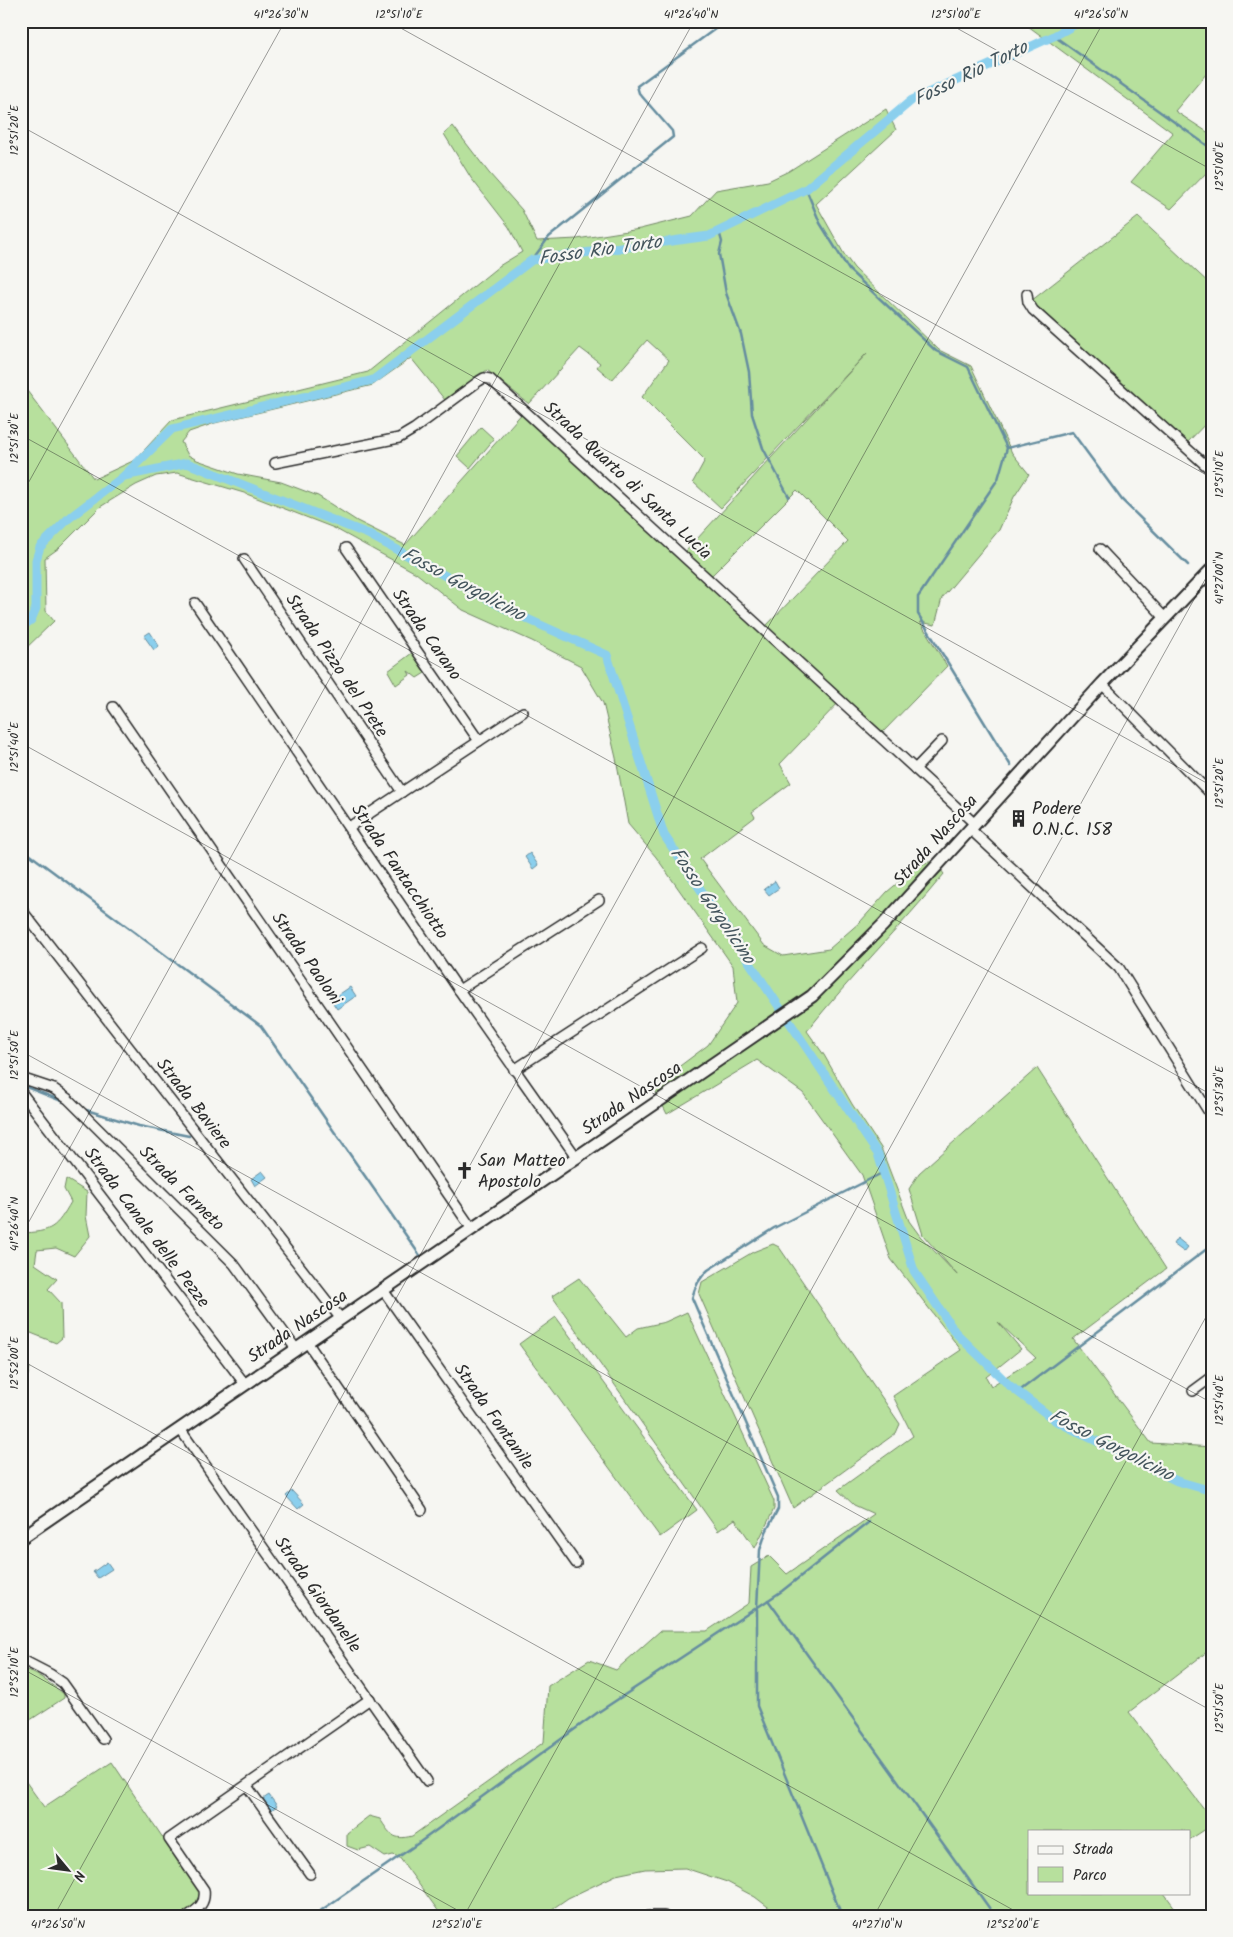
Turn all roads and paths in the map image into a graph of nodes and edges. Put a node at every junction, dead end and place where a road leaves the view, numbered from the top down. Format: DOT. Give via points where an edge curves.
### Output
graph roads {
  1 [pos="1027,294"];
  2 [pos="275,463"];
  3 [pos="1212,471"];
  4 [pos="346,548"];
  5 [pos="1100,550"];
  6 [pos="244,559"];
  7 [pos="1212,569"];
  8 [pos="195,603"];
  9 [pos="1165,618"];
  10 [pos="1102,684"];
  11 [pos="114,708"];
  12 [pos="523,712"];
  13 [pos="479,741"];
  14 [pos="942,741"];
  15 [pos="915,769"];
  16 [pos="402,792"];
  17 [pos="1212,795"];
  18 [pos="349,827"];
  19 [pos="972,827"];
  20 [pos="599,900"];
  21 [pos="21,909"];
  22 [pos="702,948"];
  23 [pos="459,990"];
  24 [pos="514,1070"];
  25 [pos="21,1078"];
  26 [pos="21,1092"];
  27 [pos="1212,1117"];
  28 [pos="577,1158"];
  29 [pos="472,1229"];
  30 [pos="383,1290"];
  31 [pos="341,1319"];
  32 [pos="307,1342"];
  33 [pos="296,1349"];
  34 [pos="1212,1377"];
  35 [pos="245,1384"];
  36 [pos="1193,1391"];
  37 [pos="180,1428"];
  38 [pos="422,1510"];
  39 [pos="21,1538"];
  40 [pos="576,1563"];
  41 [pos="21,1658"];
  42 [pos="370,1699"];
  43 [pos="103,1739"];
  44 [pos="427,1781"];
  45 [pos="247,1786"];
  46 [pos="310,1874"];
  47 [pos="188,1916"];
  48 [pos="649,1916"];
  49 [pos="662,1916"];
  1 -- 3 [label="street" via="1033,310"];
  2 -- 15 [label="street, Strada Quarto di Santa Lucia" via="398,438 479,381 490,379"];
  4 -- 13 [label="street, Strada Carano"];
  5 -- 9 [label="street"];
  6 -- 16 [label="street, Strada Pizzo del Prete"];
  7 -- 9 [label="street, Strada Nascosa"];
  8 -- 18 [label="street, Strada Fantacchiotto"];
  9 -- 10 [label="street, Strada Nascosa"];
  10 -- 17 [label="street"];
  10 -- 19 [label="street, Strada Nascosa"];
  11 -- 29 [label="street, Strada Paoloni"];
  12 -- 13 [label="street"];
  13 -- 16 [label="street"];
  14 -- 15 [label="street"];
  15 -- 19 [label="street, Strada Quarto di Santa Lucia"];
  16 -- 18 [label="street"];
  18 -- 23 [label="street, Strada Fantacchiotto"];
  19 -- 27 [label="street, Strada Quarto di Santa Lucia" via="1119,968"];
  19 -- 28 [label="street, Strada Nascosa" via="812,996"];
  20 -- 23 [label="street"];
  21 -- 31 [label="street, Strada Baviere"];
  22 -- 24 [label="street"];
  23 -- 24 [label="street, Strada Fantacchiotto"];
  24 -- 28 [label="street, Strada Fantacchiotto"];
  25 -- 33 [label="street, Strada Farneto" via="54,1089 70,1102 234,1264"];
  26 -- 35 [label="street, Strada Canale delle Pezze"];
  28 -- 29 [label="street, Strada Nascosa"];
  29 -- 30 [label="street, Strada Nascosa"];
  30 -- 31 [label="street, Strada Nascosa"];
  30 -- 40 [label="street, Strada Fontanile"];
  31 -- 32 [label="street, Strada Nascosa"];
  32 -- 33 [label="street, Strada Nascosa"];
  32 -- 38 [label="street"];
  33 -- 35 [label="street, Strada Nascosa"];
  34 -- 36 [label="street"];
  35 -- 37 [label="street, Strada Nascosa"];
  37 -- 39 [label="street, Strada Nascosa"];
  37 -- 42 [label="street, Strada Giordanelle"];
  41 -- 43 [label="street" via="63,1683"];
  42 -- 44 [label="street, Strada Giordanelle"];
  42 -- 45 [label="street"];
  45 -- 46 [label="street"];
  45 -- 47 [label="street" via="169,1839 204,1890 201,1906"];
  48 -- 49 [label="street"];
}
